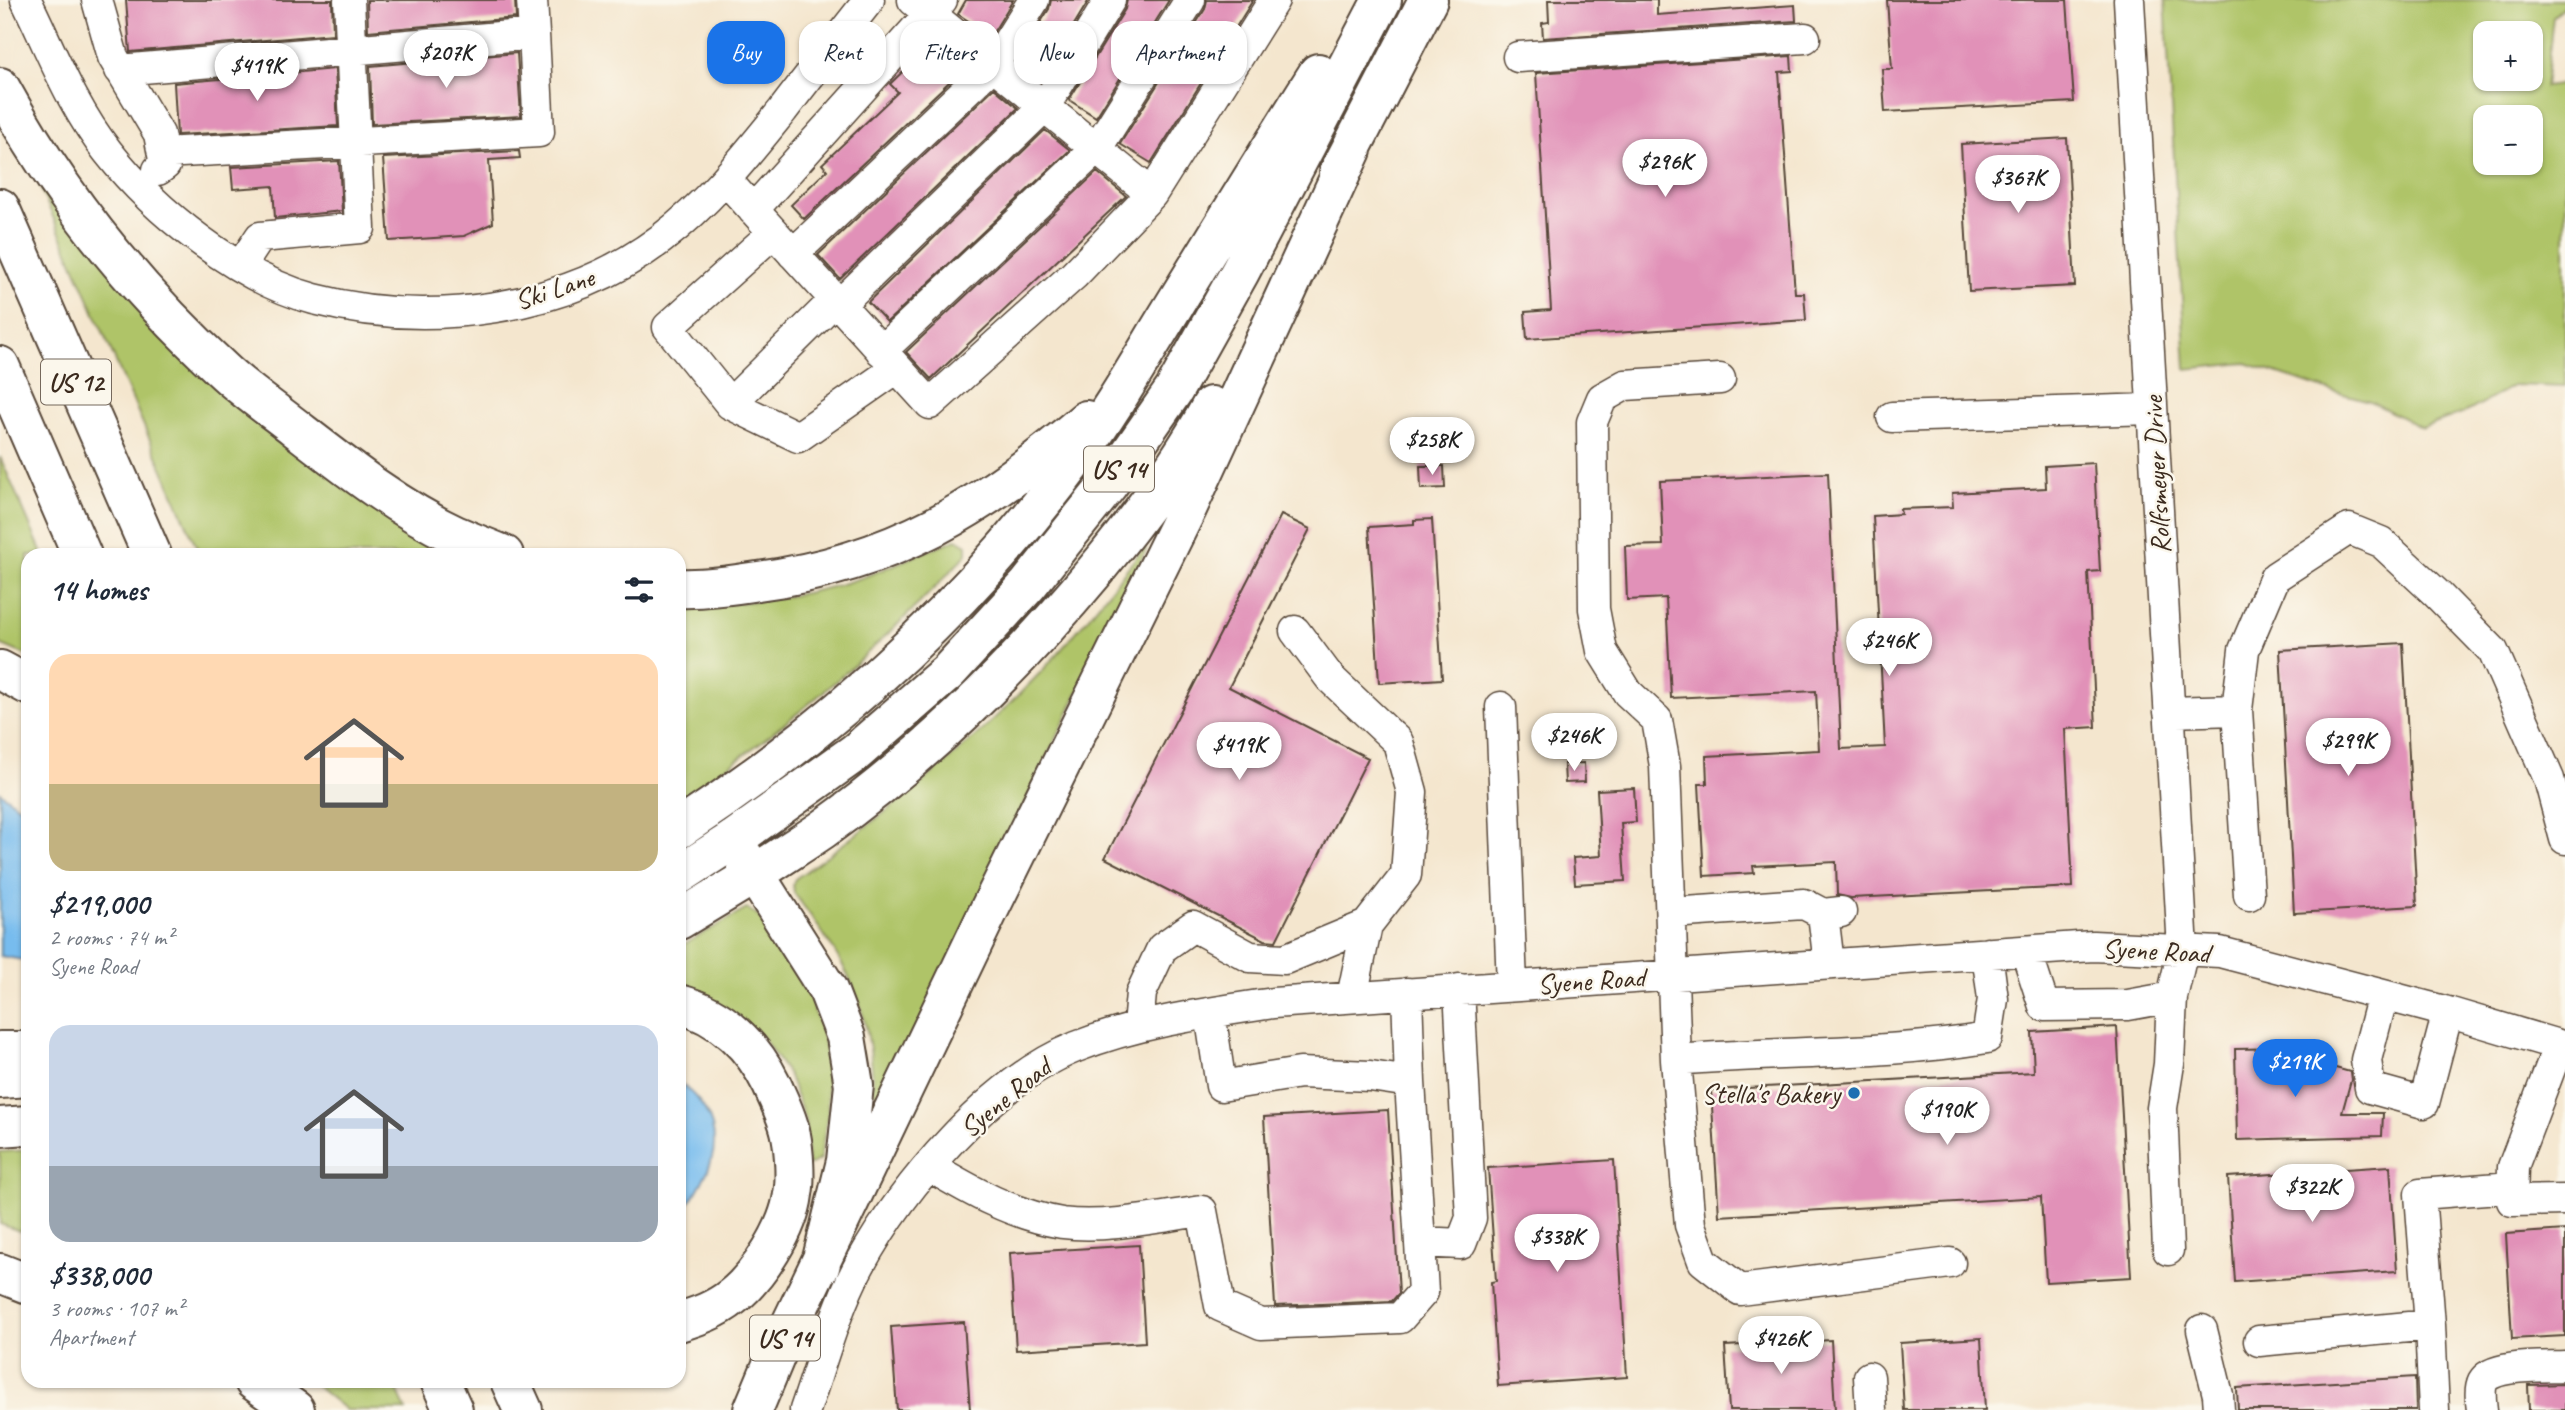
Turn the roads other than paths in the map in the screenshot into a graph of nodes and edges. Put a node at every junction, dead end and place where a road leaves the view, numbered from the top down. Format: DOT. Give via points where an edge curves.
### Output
graph roads {
  1 [pos="26,0"];
  2 [pos="97,0"];
  3 [pos="349,0"];
  4 [pos="532,0"];
  5 [pos="869,0"];
  6 [pos="1034,0"];
  7 [pos="1110,0"];
  8 [pos="1190,0"];
  9 [pos="1274,0"];
  10 [pos="1364,0"];
  11 [pos="1382,0"];
  12 [pos="1428,0"];
  13 [pos="2129,0"];
  14 [pos="928,4"];
  15 [pos="946,21"];
  16 [pos="534,34"];
  17 [pos="1805,38"];
  18 [pos="351,49"];
  19 [pos="1000,55"];
  20 [pos="1518,57"];
  21 [pos="120,70"];
  22 [pos="1000,70"];
  23 [pos="971,84"];
  24 [pos="0,87"];
  25 [pos="1045,106"];
  26 [pos="356,142"];
  27 [pos="1097,148"];
  28 [pos="1352,150"];
  29 [pos="163,153"];
  30 [pos="726,180"];
  31 [pos="144,191"];
  32 [pos="1152,194"];
  33 [pos="0,208"];
  34 [pos="753,210"];
  35 [pos="783,243"];
  36 [pos="242,266"];
  37 [pos="837,302"];
  38 [pos="889,360"];
  39 [pos="0,366"];
  40 [pos="1720,379"];
  41 [pos="1123,389"];
  42 [pos="730,404"];
  43 [pos="2152,408"];
  44 [pos="1892,417"];
  45 [pos="79,548"];
  46 [pos="149,548"];
  47 [pos="488,548"];
  48 [pos="686,587"];
  49 [pos="1295,631"];
  50 [pos="0,670"];
  51 [pos="21,681"];
  52 [pos="1501,707"];
  53 [pos="2237,709"];
  54 [pos="2169,712"];
  55 [pos="686,824"];
  56 [pos="2565,839"];
  57 [pos="733,841"];
  58 [pos="686,871"];
  59 [pos="755,874"];
  60 [pos="2249,895"];
  61 [pos="1671,913"];
  62 [pos="686,916"];
  63 [pos="1367,925"];
  64 [pos="2183,950"];
  65 [pos="2026,951"];
  66 [pos="1987,953"];
  67 [pos="1829,964"];
  68 [pos="1673,974"];
  69 [pos="1512,985"];
  70 [pos="1459,989"];
  71 [pos="1407,993"];
  72 [pos="2383,995"];
  73 [pos="1352,997"];
  74 [pos="2172,997"];
  75 [pos="686,1006"];
  76 [pos="2448,1012"];
  77 [pos="1210,1013"];
  78 [pos="1138,1027"];
  79 [pos="2562,1046"];
  80 [pos="0,1051"];
  81 [pos="21,1051"];
  82 [pos="1676,1060"];
  83 [pos="21,1078"];
  84 [pos="0,1080"];
  85 [pos="1410,1082"];
  86 [pos="21,1126"];
  87 [pos="0,1127"];
  88 [pos="929,1166"];
  89 [pos="2512,1186"];
  90 [pos="2565,1200"];
  91 [pos="1420,1242"];
  92 [pos="2168,1250"];
  93 [pos="0,1251"];
  94 [pos="21,1258"];
  95 [pos="1950,1264"];
  96 [pos="820,1267"];
  97 [pos="0,1273"];
  98 [pos="21,1281"];
  99 [pos="686,1320"];
  100 [pos="2430,1325"];
  101 [pos="2202,1330"];
  102 [pos="2259,1341"];
  103 [pos="2565,1366"];
  104 [pos="1869,1377"];
  105 [pos="254,1388"];
  106 [pos="443,1388"];
  107 [pos="513,1388"];
  108 [pos="274,1395"];
  109 [pos="453,1410"];
  110 [pos="523,1410"];
  111 [pos="753,1410"];
  112 [pos="805,1410"];
  113 [pos="1871,1410"];
  114 [pos="2219,1410"];
  115 [pos="2434,1410"];
  116 [pos="2482,1410"];
  1 -- 31 [label="street, Ski Lane" via="93,131"];
  2 -- 21 [label="street"];
  3 -- 18 [label="street"];
  4 -- 16 [label="street"];
  5 -- 30 [label="street, Ski Lane"];
  6 -- 19 [label="street"];
  7 -- 25 [label="street"];
  8 -- 27 [label="street"];
  9 -- 32 [label="street"];
  10 -- 41 [label="main road, US 14"];
  11 -- 57 [label="main road, US 14" via="1174,390 1108,485 1028,585 948,672 856,752"];
  12 -- 28 [label="main road, US 14"];
  13 -- 43 [label="street, Rolfsmeyer Drive"];
  14 -- 15 [label="street"];
  14 -- 34 [label="street"];
  16 -- 18 [label="street"];
  16 -- 26 [label="street" via="539,132"];
  17 -- 20 [label="street"];
  18 -- 21 [label="street"];
  18 -- 26 [label="street"];
  21 -- 29 [label="street" via="159,134"];
  22 -- 25 [label="street"];
  23 -- 35 [label="street"];
  24 -- 47 [label="main road" via="55,181 109,252 227,375 384,493 454,534"];
  25 -- 27 [label="street"];
  25 -- 37 [label="street"];
  26 -- 29 [label="street"];
  26 -- 36 [label="street" via="360,228 260,237"];
  27 -- 32 [label="street"];
  27 -- 38 [label="street"];
  28 -- 59 [label="main road, US 14" via="1195,436 1134,524 1050,625 971,705 822,830"];
  28 -- 96 [label="main road" via="1187,509"];
  29 -- 31 [label="street" via="165,164"];
  30 -- 34 [label="street"];
  30 -- 36 [label="street, Ski Lane" via="661,239 633,257 565,289 514,303 424,312 347,306 312,299"];
  31 -- 36 [label="street, Ski Lane" via="200,240"];
  32 -- 38 [label="street" via="1074,275 929,404"];
  33 -- 46 [label="main road, US 12"];
  34 -- 35 [label="street"];
  35 -- 37 [label="street"];
  35 -- 42 [label="street" via="668,327"];
  37 -- 38 [label="street"];
  37 -- 42 [label="street"];
  38 -- 42 [label="street" via="798,437"];
  39 -- 45 [label="main road, US 12"];
  40 -- 61 [label="street" via="1625,384 1602,398 1592,422 1594,609 1602,651 1628,693 1657,720 1665,765"];
  41 -- 48 [label="main road" via="1043,456 973,506 916,537 810,572"];
  41 -- 55 [label="main road, US 14" via="1034,512 916,643 837,714"];
  43 -- 44 [label="street"];
  43 -- 54 [label="street, Rolfsmeyer Drive"];
  49 -- 63 [label="street" via="1330,678 1398,742 1412,792 1406,875"];
  50 -- 51 [label="main road"];
  52 -- 69 [label="street"];
  53 -- 54 [label="street"];
  53 -- 56 [label="street" via="2244,650 2275,577 2349,529 2381,542 2493,651 2549,779"];
  53 -- 60 [label="street"];
  54 -- 64 [label="street, Rolfsmeyer Drive"];
  57 -- 58 [label="main road"];
  57 -- 59 [label="main road"];
  59 -- 62 [label="main road, US 14"];
  59 -- 96 [label="main road" via="828,990 846,1037 854,1085 846,1161"];
  61 -- 67 [label="street" via="1804,904 1832,913"];
  61 -- 68 [label="street"];
  63 -- 73 [label="street"];
  63 -- 78 [label="street" via="1285,959 1250,957 1193,926 1162,948 1141,993"];
  64 -- 65 [label="street, Syene Road" via="2092,946"];
  64 -- 72 [label="street, Syene Road" via="2220,952"];
  64 -- 74 [label="street, Rolfsmeyer Drive"];
  65 -- 66 [label="street, Syene Road"];
  65 -- 74 [label="street" via="2044,1006 2128,1005"];
  66 -- 67 [label="street, Syene Road"];
  66 -- 82 [label="street" via="1993,999 1987,1038 1936,1046"];
  67 -- 68 [label="street, Syene Road"];
  68 -- 69 [label="street, Syene Road"];
  68 -- 82 [label="street"];
  69 -- 70 [label="street, Syene Road"];
  70 -- 71 [label="street, Syene Road"];
  70 -- 91 [label="street" via="1471,1218 1461,1244"];
  71 -- 73 [label="street, Syene Road"];
  71 -- 85 [label="street"];
  72 -- 76 [label="street, Syene Road"];
  72 -- 76 [label="street" via="2366,1060 2370,1088 2424,1103"];
  73 -- 77 [label="street, Syene Road"];
  74 -- 92 [label="street, Rolfsmeyer Drive" via="2162,1108"];
  75 -- 99 [label="main road" via="729,1027 763,1067 791,1135 794,1192 787,1220 758,1270 732,1297"];
  76 -- 79 [label="street, Syene Road"];
  77 -- 78 [label="street, Syene Road"];
  77 -- 85 [label="street" via="1221,1086 1300,1073"];
  78 -- 88 [label="street, Syene Road" via="1077,1046 1035,1066 968,1122"];
  79 -- 89 [label="street" via="2513,1167"];
  80 -- 81 [label="main road"];
  82 -- 95 [label="street" via="1690,1225 1703,1261 1740,1290"];
  83 -- 84 [label="main road"];
  85 -- 91 [label="street"];
  86 -- 87 [label="main road"];
  88 -- 91 [label="street" via="987,1199 1063,1223 1121,1223 1202,1211 1220,1306 1261,1324 1400,1318 1423,1292"];
  88 -- 112 [label="street, Syene Road" via="859,1266"];
  89 -- 90 [label="street" via="2512,1201"];
  89 -- 100 [label="street" via="2420,1194"];
  93 -- 94 [label="main road"];
  96 -- 111 [label="main road, US 14"];
  97 -- 98 [label="main road"];
  100 -- 102 [label="street"];
  100 -- 115 [label="street"];
  101 -- 114 [label="street"];
  103 -- 116 [label="street" via="2494,1371 2483,1381"];
  104 -- 113 [label="street"];
  105 -- 108 [label="main road"];
  106 -- 109 [label="main road"];
  107 -- 110 [label="main road"];
}
